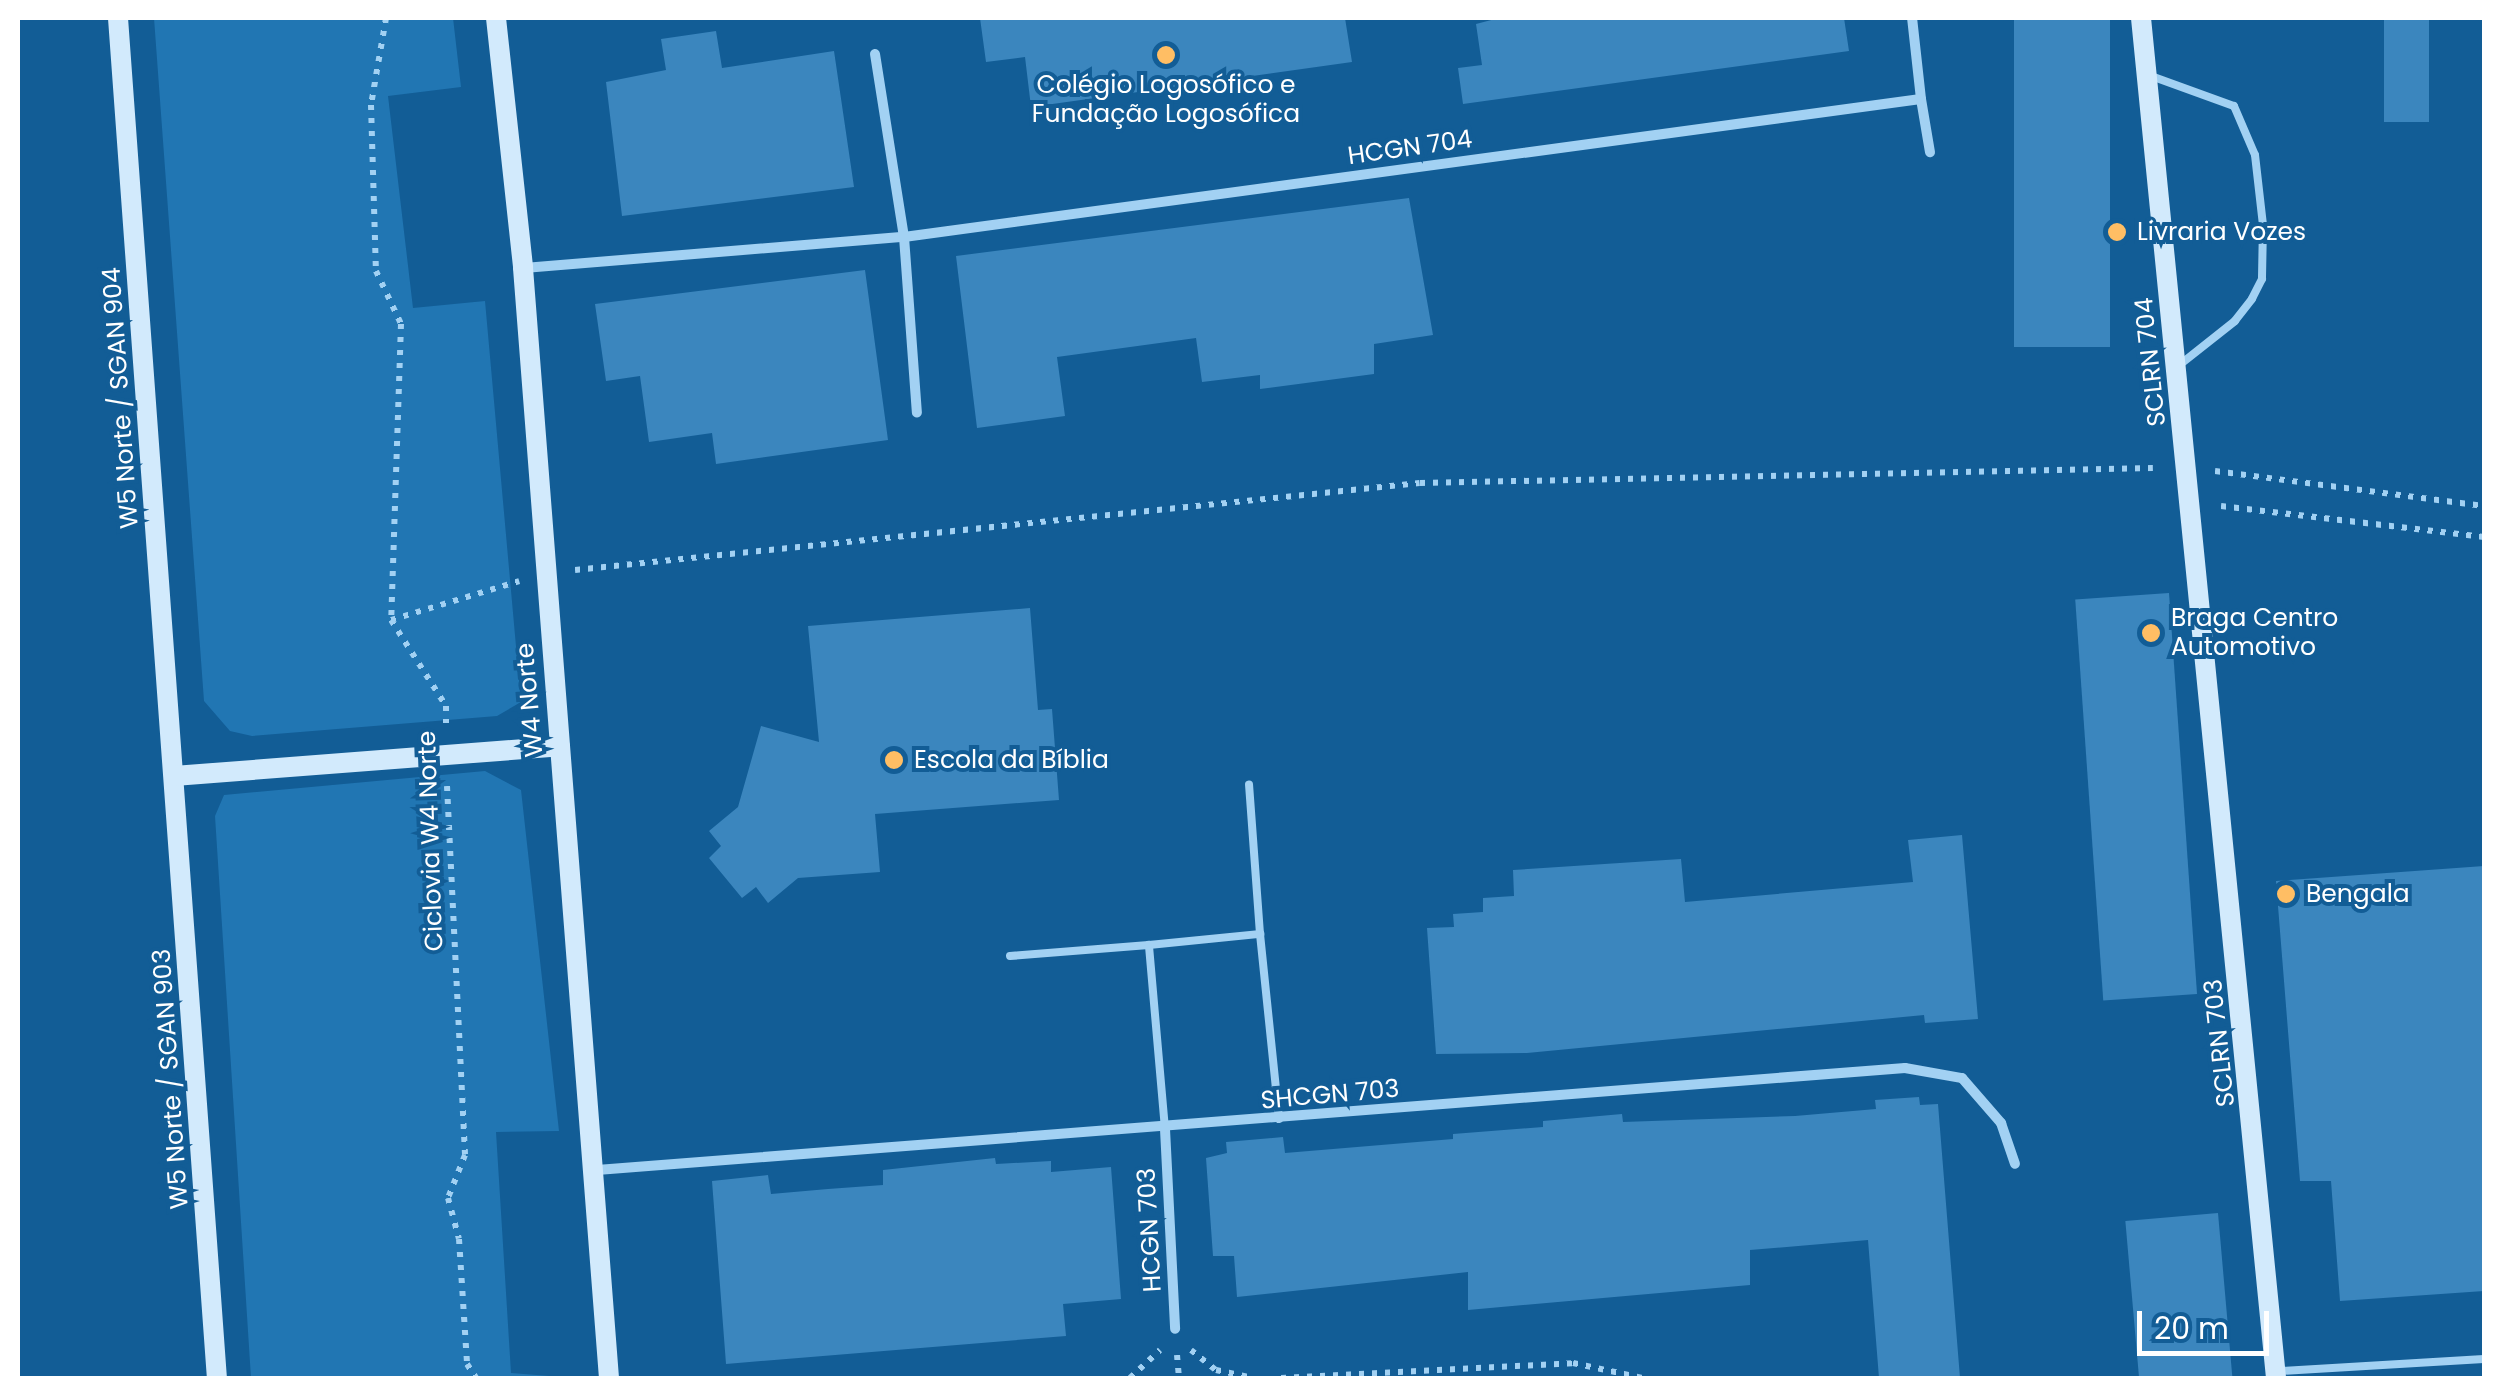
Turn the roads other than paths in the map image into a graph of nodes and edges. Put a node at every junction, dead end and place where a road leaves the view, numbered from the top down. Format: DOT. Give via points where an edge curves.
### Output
graph roads {
  1 [pos="118,18"];
  2 [pos="496,18"];
  3 [pos="1912,18"];
  4 [pos="2141,18"];
  5 [pos="875,54"];
  6 [pos="2147,75"];
  7 [pos="1921,100"];
  8 [pos="1930,152"];
  9 [pos="904,236"];
  10 [pos="523,268"];
  11 [pos="2177,367"];
  12 [pos="917,413"];
  13 [pos="2205,702"];
  14 [pos="560,746"];
  15 [pos="174,776"];
  16 [pos="1249,784"];
  17 [pos="1260,934"];
  18 [pos="1149,944"];
  19 [pos="1010,956"];
  20 [pos="1279,1119"];
  21 [pos="1165,1129"];
  22 [pos="2016,1164"];
  23 [pos="597,1170"];
  24 [pos="1175,1329"];
  25 [pos="2484,1360"];
  26 [pos="2276,1375"];
  27 [pos="217,1378"];
  28 [pos="610,1378"];
  1 -- 15 [label="main road, W5 Norte / SGAN 904"];
  2 -- 10 [label="main road, W4 Norte"];
  3 -- 7 [label="street"];
  4 -- 6 [label="main road, SCLRN 704"];
  5 -- 9 [label="street"];
  6 -- 11 [label="main road, SCLRN 704"];
  6 -- 11 [label="lane" via="2234,106 2255,156 2263,225 2262,278 2252,299 2235,322"];
  7 -- 8 [label="street"];
  7 -- 9 [label="street, HCGN 704"];
  9 -- 10 [label="street, HCGN 704"];
  9 -- 12 [label="street"];
  10 -- 14 [label="main road, W4 Norte"];
  11 -- 13 [label="main road, SCLRN 704"];
  13 -- 26 [label="main road, SCLRN 703" via="2260,1172"];
  14 -- 15 [label="main road"];
  14 -- 23 [label="main road, W4 Norte"];
  15 -- 27 [label="main road, W5 Norte / SGAN 903"];
  16 -- 17 [label="lane"];
  17 -- 18 [label="lane"];
  17 -- 20 [label="lane"];
  18 -- 19 [label="lane"];
  18 -- 21 [label="lane"];
  20 -- 21 [label="street, SHCGN 703"];
  20 -- 22 [label="street, SHCGN 703" via="1935,1068 1962,1078 1985,1102"];
  21 -- 23 [label="street, SHCGN 703"];
  21 -- 24 [label="street, HCGN 703"];
  23 -- 28 [label="main road, W4 Norte"];
  25 -- 26 [label="lane"];
}
